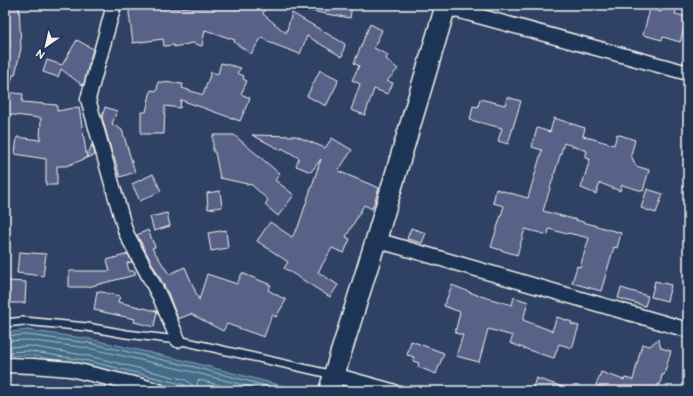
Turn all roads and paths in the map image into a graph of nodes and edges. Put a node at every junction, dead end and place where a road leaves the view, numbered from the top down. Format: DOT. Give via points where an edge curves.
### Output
graph roads {
  1 [pos="114,5"];
  2 [pos="443,6"];
  3 [pos="688,73"];
  4 [pos="376,240"];
  5 [pos="5,323"];
  6 [pos="688,330"];
  7 [pos="178,340"];
  8 [pos="5,365"];
  9 [pos="331,383"];
  10 [pos="158,391"];
  11 [pos="392,391"];
  1 -- 7 [label="street" via="88,99 126,233 160,297"];
  2 -- 3 [label="street"];
  2 -- 4 [label="street"];
  4 -- 6 [label="street"];
  4 -- 9 [label="street"];
  5 -- 7 [label="lane" via="24,321 87,327"];
  7 -- 9 [label="lane"];
  8 -- 10 [label="street" via="70,369"];
  9 -- 11 [label="street"];
}
